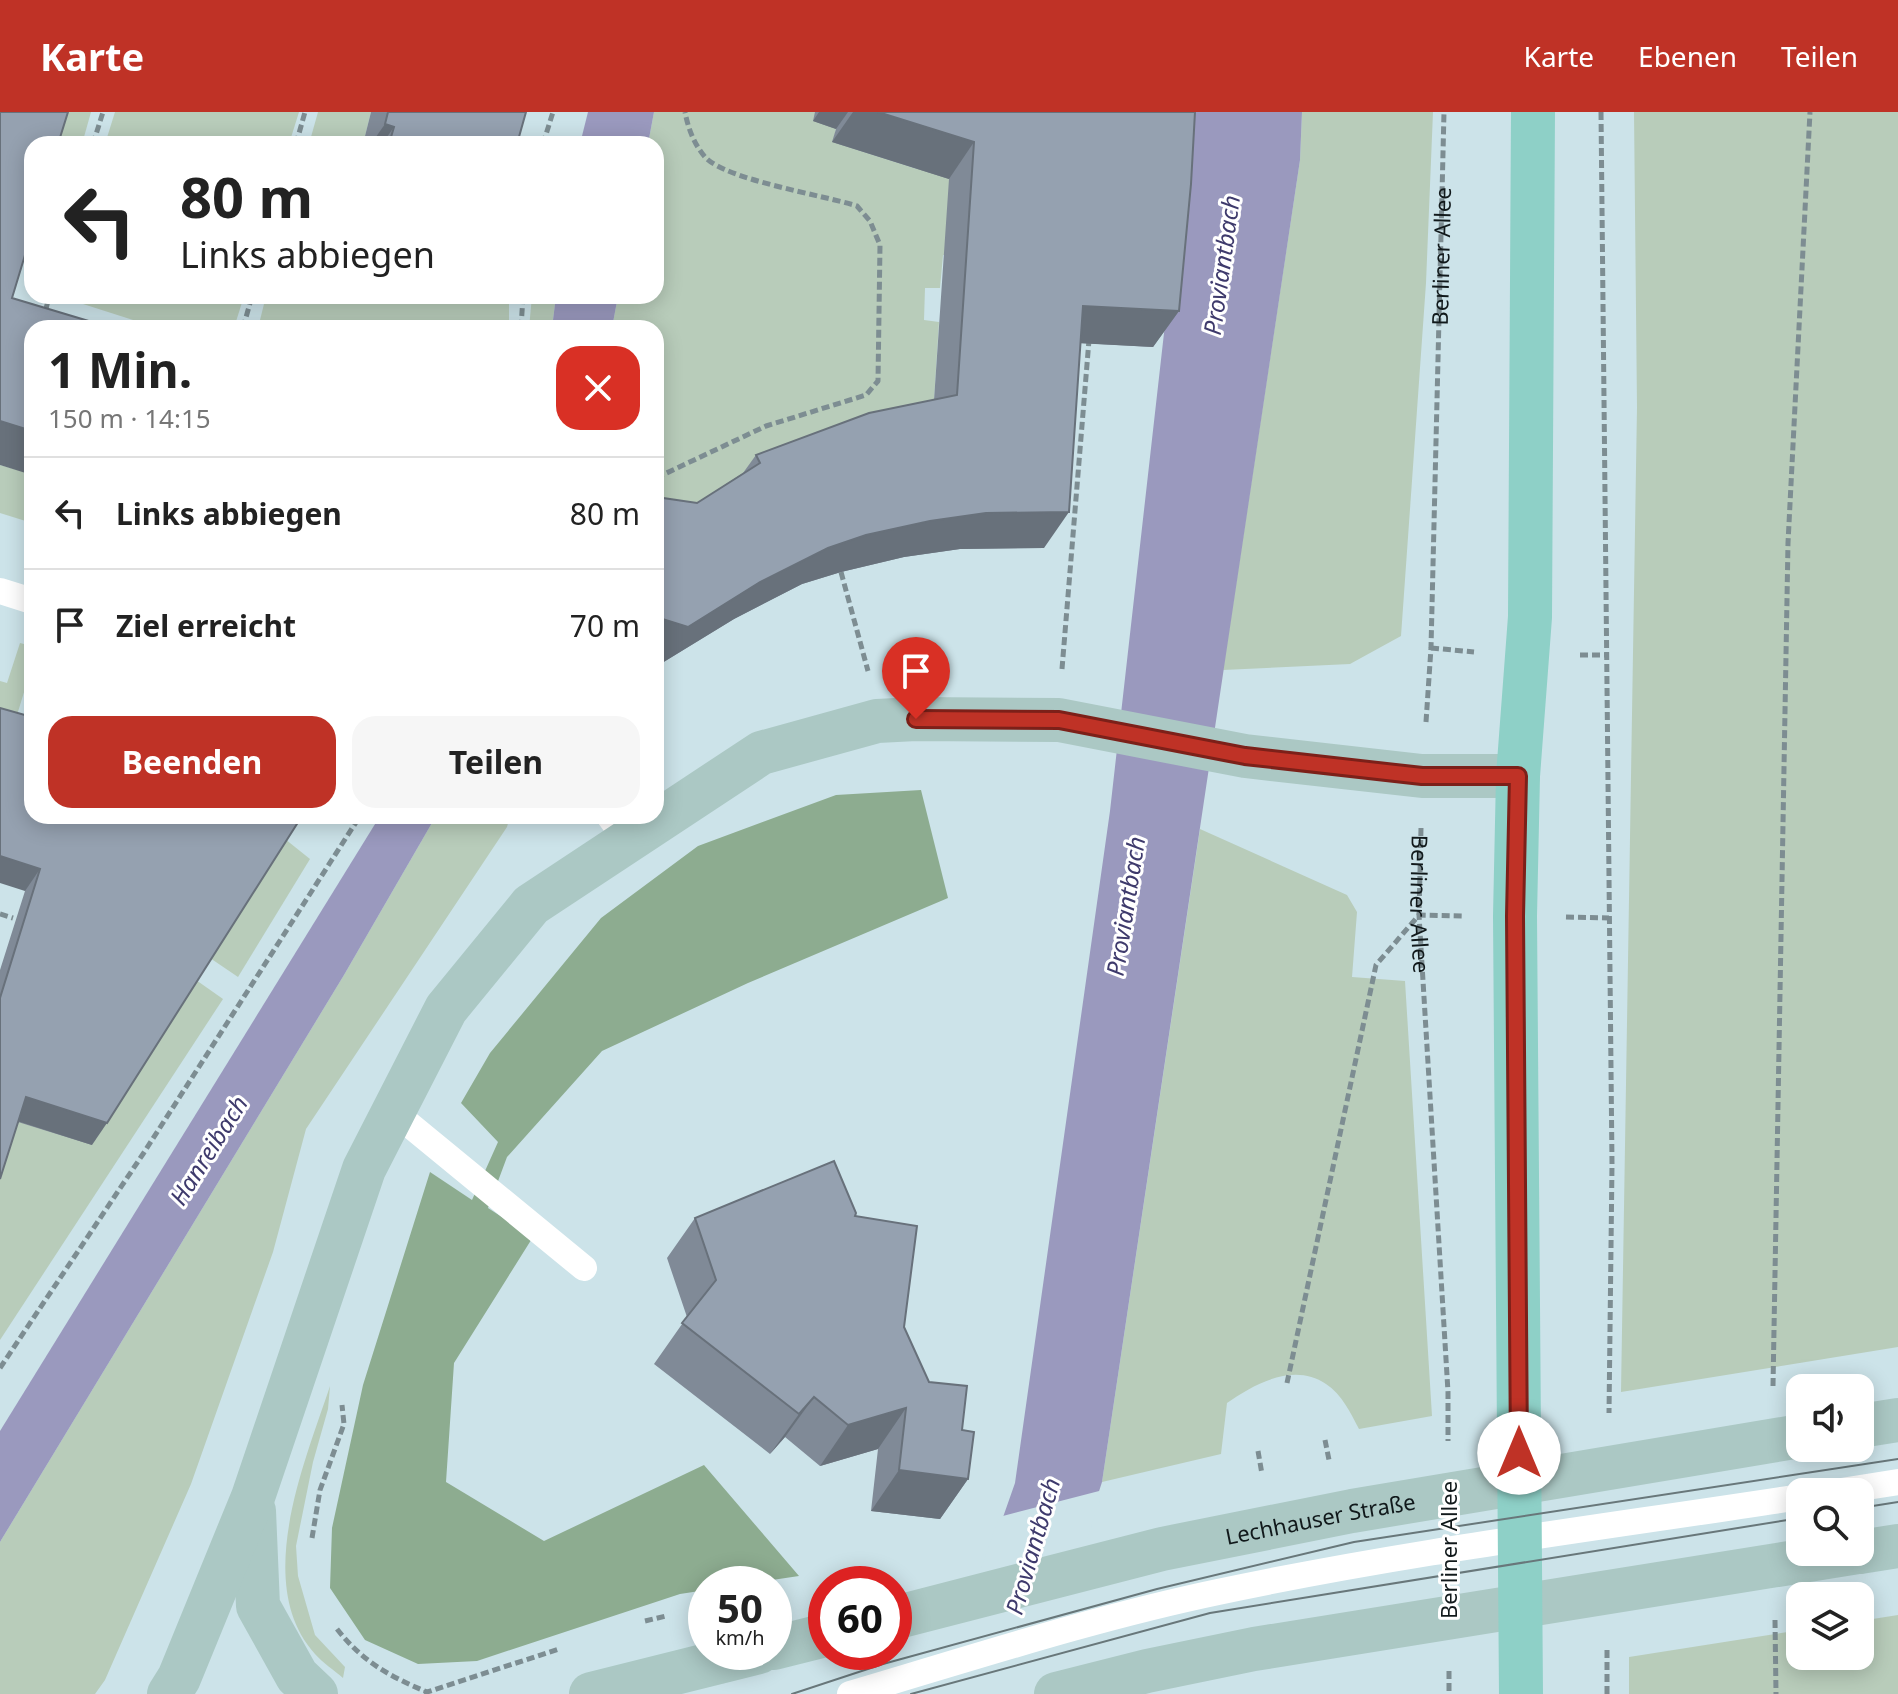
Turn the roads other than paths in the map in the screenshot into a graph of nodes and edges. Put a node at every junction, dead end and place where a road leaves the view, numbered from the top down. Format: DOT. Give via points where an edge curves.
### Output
graph roads {
  1 [pos="1533,112"];
  2 [pos="0,591"];
  3 [pos="24,598"];
  4 [pos="1518,776"];
  5 [pos="664,805"];
  6 [pos="618,829"];
  7 [pos="394,1112"];
  8 [pos="584,1268"];
  9 [pos="1898,1420"];
  10 [pos="1874,1424"];
  11 [pos="1786,1438"];
  12 [pos="1898,1482"];
  13 [pos="1874,1486"];
  14 [pos="253,1497"];
  15 [pos="1786,1499"];
  16 [pos="1898,1546"];
  17 [pos="1874,1550"];
  18 [pos="1786,1564"];
  19 [pos="912,1613"];
  20 [pos="688,1670"];
  21 [pos="169,1694"];
  22 [pos="316,1694"];
  23 [pos="591,1694"];
  24 [pos="850,1694"];
  25 [pos="1056,1694"];
  26 [pos="1521,1694"];
  1 -- 4 [label="main road" via="1530,617"];
  2 -- 3 [label="lane"];
  4 -- 5 [label="street" via="1422,776 1245,756 1059,720 916,719 877,721 761,753"];
  4 -- 26 [label="main road"];
  6 -- 7 [label="street" via="531,905 446,1009"];
  7 -- 8 [label="lane"];
  7 -- 14 [label="street" via="364,1169"];
  9 -- 10 [label="street"];
  11 -- 19 [label="street, Lechhauser Straße" via="1352,1511 1162,1549"];
  12 -- 13 [label="lane"];
  14 -- 21 [label="street"];
  14 -- 22 [label="street" via="258,1606 297,1676"];
  15 -- 24 [label="lane" via="1217,1592"];
  16 -- 17 [label="street"];
  18 -- 25 [label="street" via="1254,1649"];
  20 -- 23 [label="street"];
}
